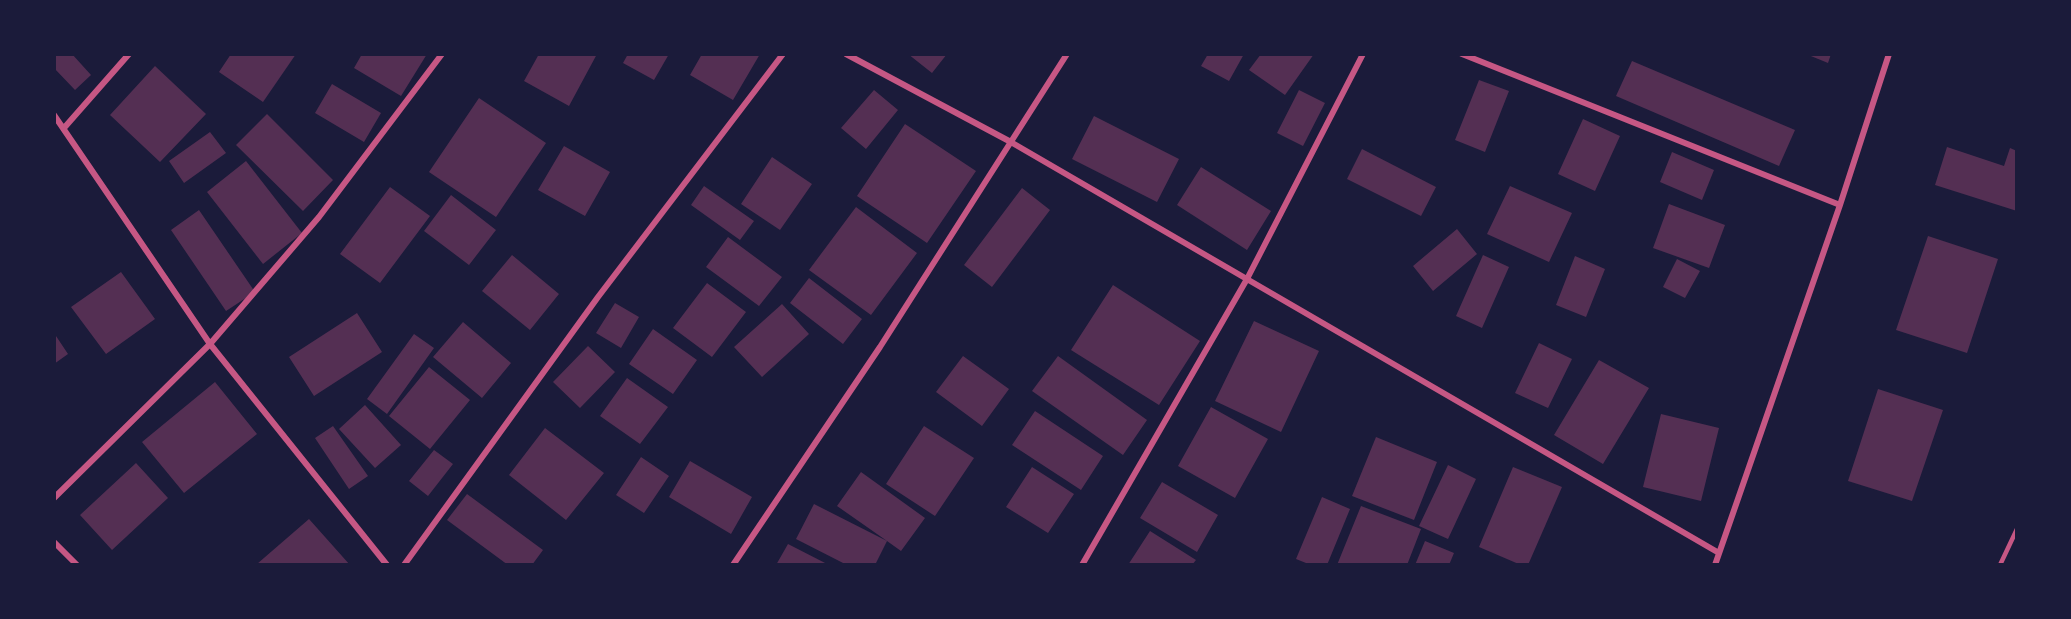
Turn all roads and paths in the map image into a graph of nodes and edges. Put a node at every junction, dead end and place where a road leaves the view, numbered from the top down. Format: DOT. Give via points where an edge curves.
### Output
graph roads {
  1 [pos="129,54"];
  2 [pos="442,54"];
  3 [pos="783,54"];
  4 [pos="846,54"];
  5 [pos="1066,54"];
  6 [pos="1363,54"];
  7 [pos="1462,54"];
  8 [pos="1889,54"];
  9 [pos="54,115"];
  10 [pos="64,128"];
  11 [pos="1009,141"];
  12 [pos="1840,205"];
  13 [pos="1247,279"];
  14 [pos="210,344"];
  15 [pos="54,498"];
  16 [pos="2017,529"];
  17 [pos="54,542"];
  18 [pos="1719,553"];
  19 [pos="77,565"];
  20 [pos="387,565"];
  21 [pos="404,565"];
  22 [pos="733,565"];
  23 [pos="1082,565"];
  24 [pos="1715,565"];
  25 [pos="2000,565"];
  1 -- 10 [label="street"];
  2 -- 14 [label="street" via="319,217"];
  3 -- 21 [label="street" via="598,297"];
  4 -- 11 [label="street"];
  5 -- 11 [label="street"];
  6 -- 13 [label="street"];
  7 -- 12 [label="street"];
  8 -- 12 [label="street"];
  9 -- 10 [label="street"];
  10 -- 14 [label="street"];
  11 -- 13 [label="street"];
  11 -- 22 [label="street" via="880,347"];
  12 -- 18 [label="street"];
  13 -- 18 [label="street"];
  13 -- 23 [label="street"];
  14 -- 15 [label="street"];
  14 -- 20 [label="street"];
  16 -- 25 [label="lane"];
  17 -- 19 [label="street"];
  18 -- 24 [label="street"];
}
